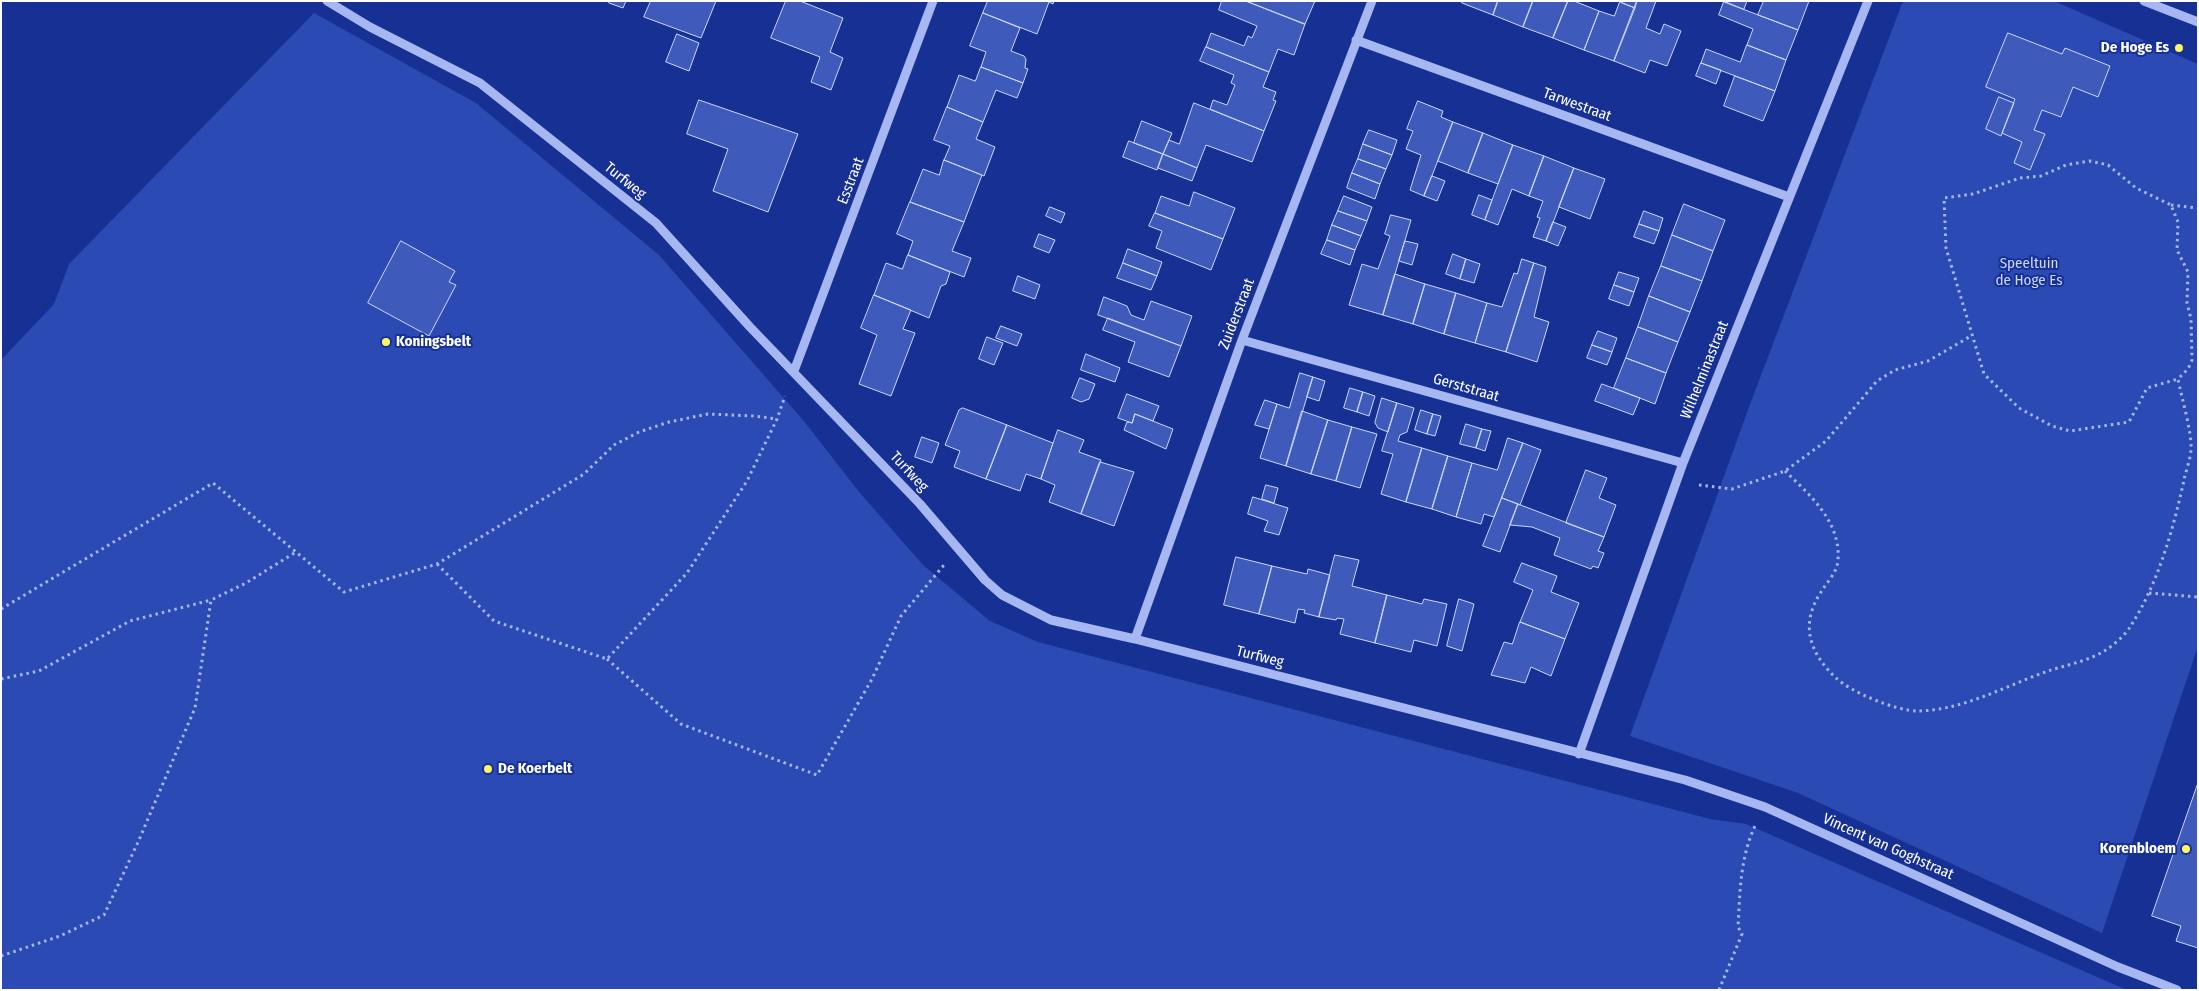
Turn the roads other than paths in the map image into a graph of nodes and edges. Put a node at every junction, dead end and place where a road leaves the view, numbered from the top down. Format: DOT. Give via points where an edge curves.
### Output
graph roads {
  1 [pos="327,1"];
  2 [pos="933,1"];
  3 [pos="1372,1"];
  4 [pos="1868,1"];
  5 [pos="2144,1"];
  6 [pos="2198,22"];
  7 [pos="1356,40"];
  8 [pos="1789,196"];
  9 [pos="1242,340"];
  10 [pos="794,371"];
  11 [pos="1683,463"];
  12 [pos="1135,639"];
  13 [pos="1579,754"];
  14 [pos="2177,990"];
  1 -- 10 [label="street, Turfweg" via="370,27 480,83 656,223"];
  2 -- 10 [label="street, Esstraat"];
  3 -- 7 [label="street, Zuiderstraat"];
  4 -- 8 [label="street, Wilhelminastraat"];
  5 -- 6 [label="street"];
  7 -- 8 [label="street, Tarwestraat"];
  7 -- 9 [label="street, Zuiderstraat"];
  8 -- 11 [label="street, Wilhelminastraat"];
  9 -- 11 [label="street, Gerststraat"];
  9 -- 12 [label="street, Zuiderstraat"];
  10 -- 12 [label="street, Turfweg" via="1002,595 1051,620"];
  11 -- 13 [label="street, Wilhelminastraat"];
  12 -- 13 [label="street, Turfweg"];
  13 -- 14 [label="street, Vincent van Goghstraat" via="1685,780 1765,806 2118,967"];
}
